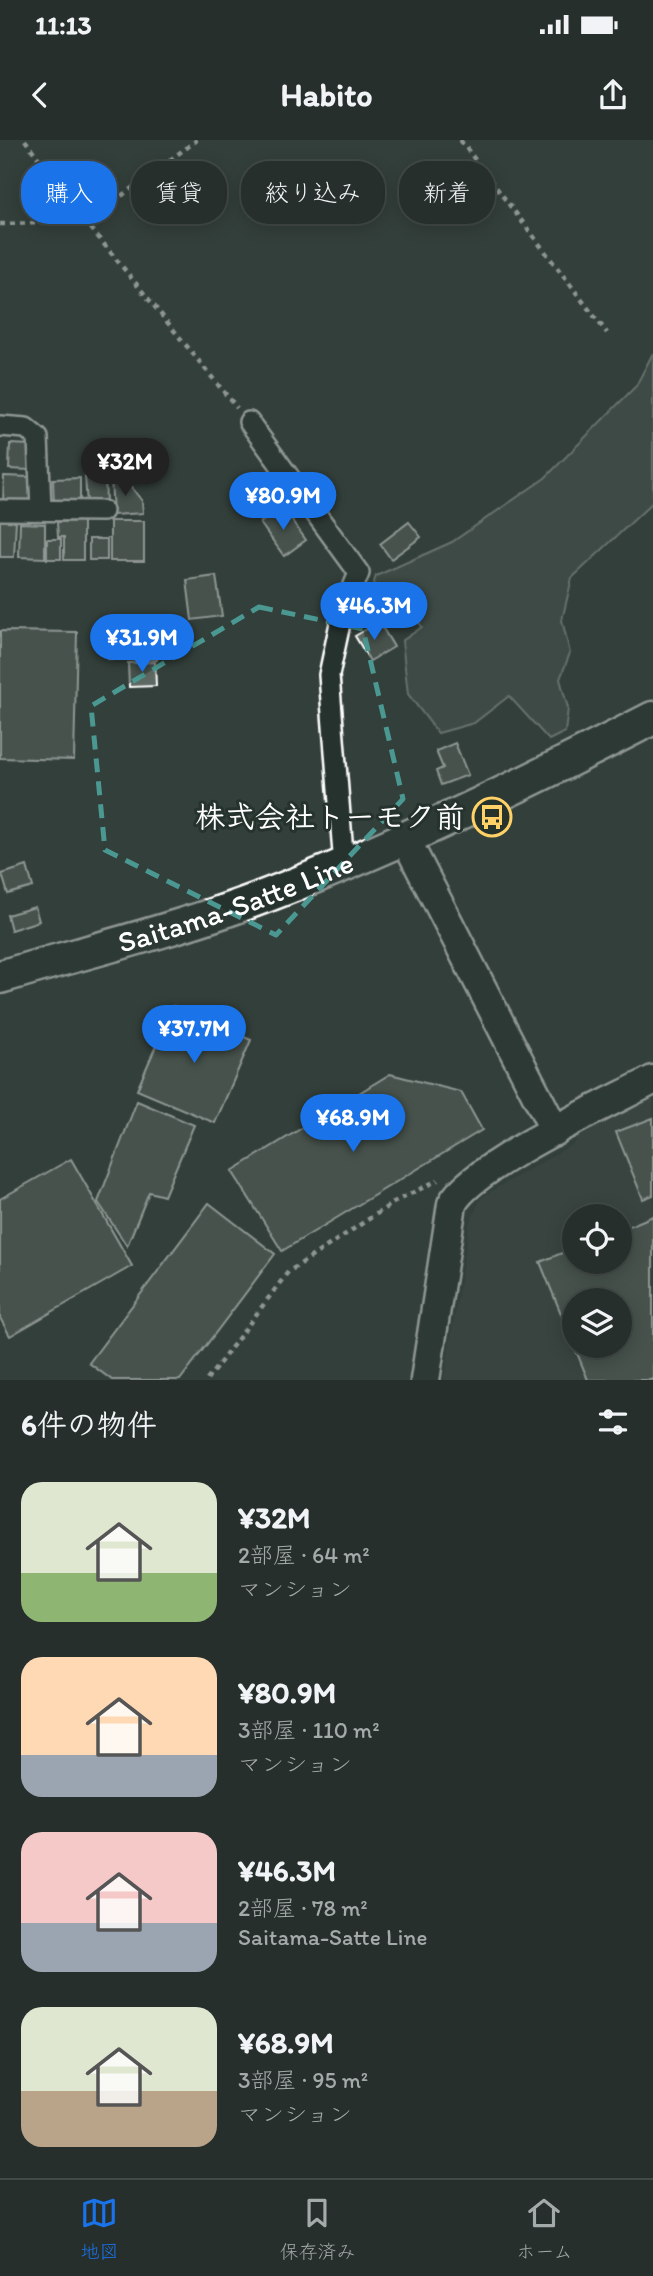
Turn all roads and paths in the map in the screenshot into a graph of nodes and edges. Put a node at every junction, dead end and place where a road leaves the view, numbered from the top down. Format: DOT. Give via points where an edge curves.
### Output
graph roads {
  1 [pos="25,140"];
  2 [pos="197,140"];
  3 [pos="460,140"];
  4 [pos="41,161"];
  5 [pos="117,199"];
  6 [pos="0,224"];
  7 [pos="21,224"];
  8 [pos="88,224"];
  9 [pos="607,332"];
  10 [pos="249,422"];
  11 [pos="0,426"];
  12 [pos="0,510"];
  13 [pos="41,510"];
  14 [pos="103,511"];
  15 [pos="653,718"];
  16 [pos="406,840"];
  17 [pos="344,866"];
  18 [pos="0,977"];
  19 [pos="653,1080"];
  20 [pos="555,1131"];
  21 [pos="475,1178"];
  22 [pos="206,1380"];
  23 [pos="425,1380"];
  1 -- 4 [label="path"];
  2 -- 5 [label="path"];
  3 -- 9 [label="path"];
  6 -- 7 [label="path"];
  8 -- 10 [label="path"];
  10 -- 17 [label="street" via="359,573 342,614 329,675"];
  11 -- 13 [label="street" via="26,429 38,438"];
  12 -- 13 [label="street"];
  13 -- 14 [label="street"];
  15 -- 16 [label="main road, Saitama-Satte Line"];
  16 -- 17 [label="main road, Saitama-Satte Line"];
  16 -- 20 [label="street"];
  17 -- 18 [label="main road, Saitama-Satte Line" via="240,906"];
  19 -- 20 [label="street"];
  20 -- 21 [label="street"];
  21 -- 22 [label="path" via="444,1177 396,1201 288,1272"];
  21 -- 23 [label="street" via="458,1191 452,1204"];
}
